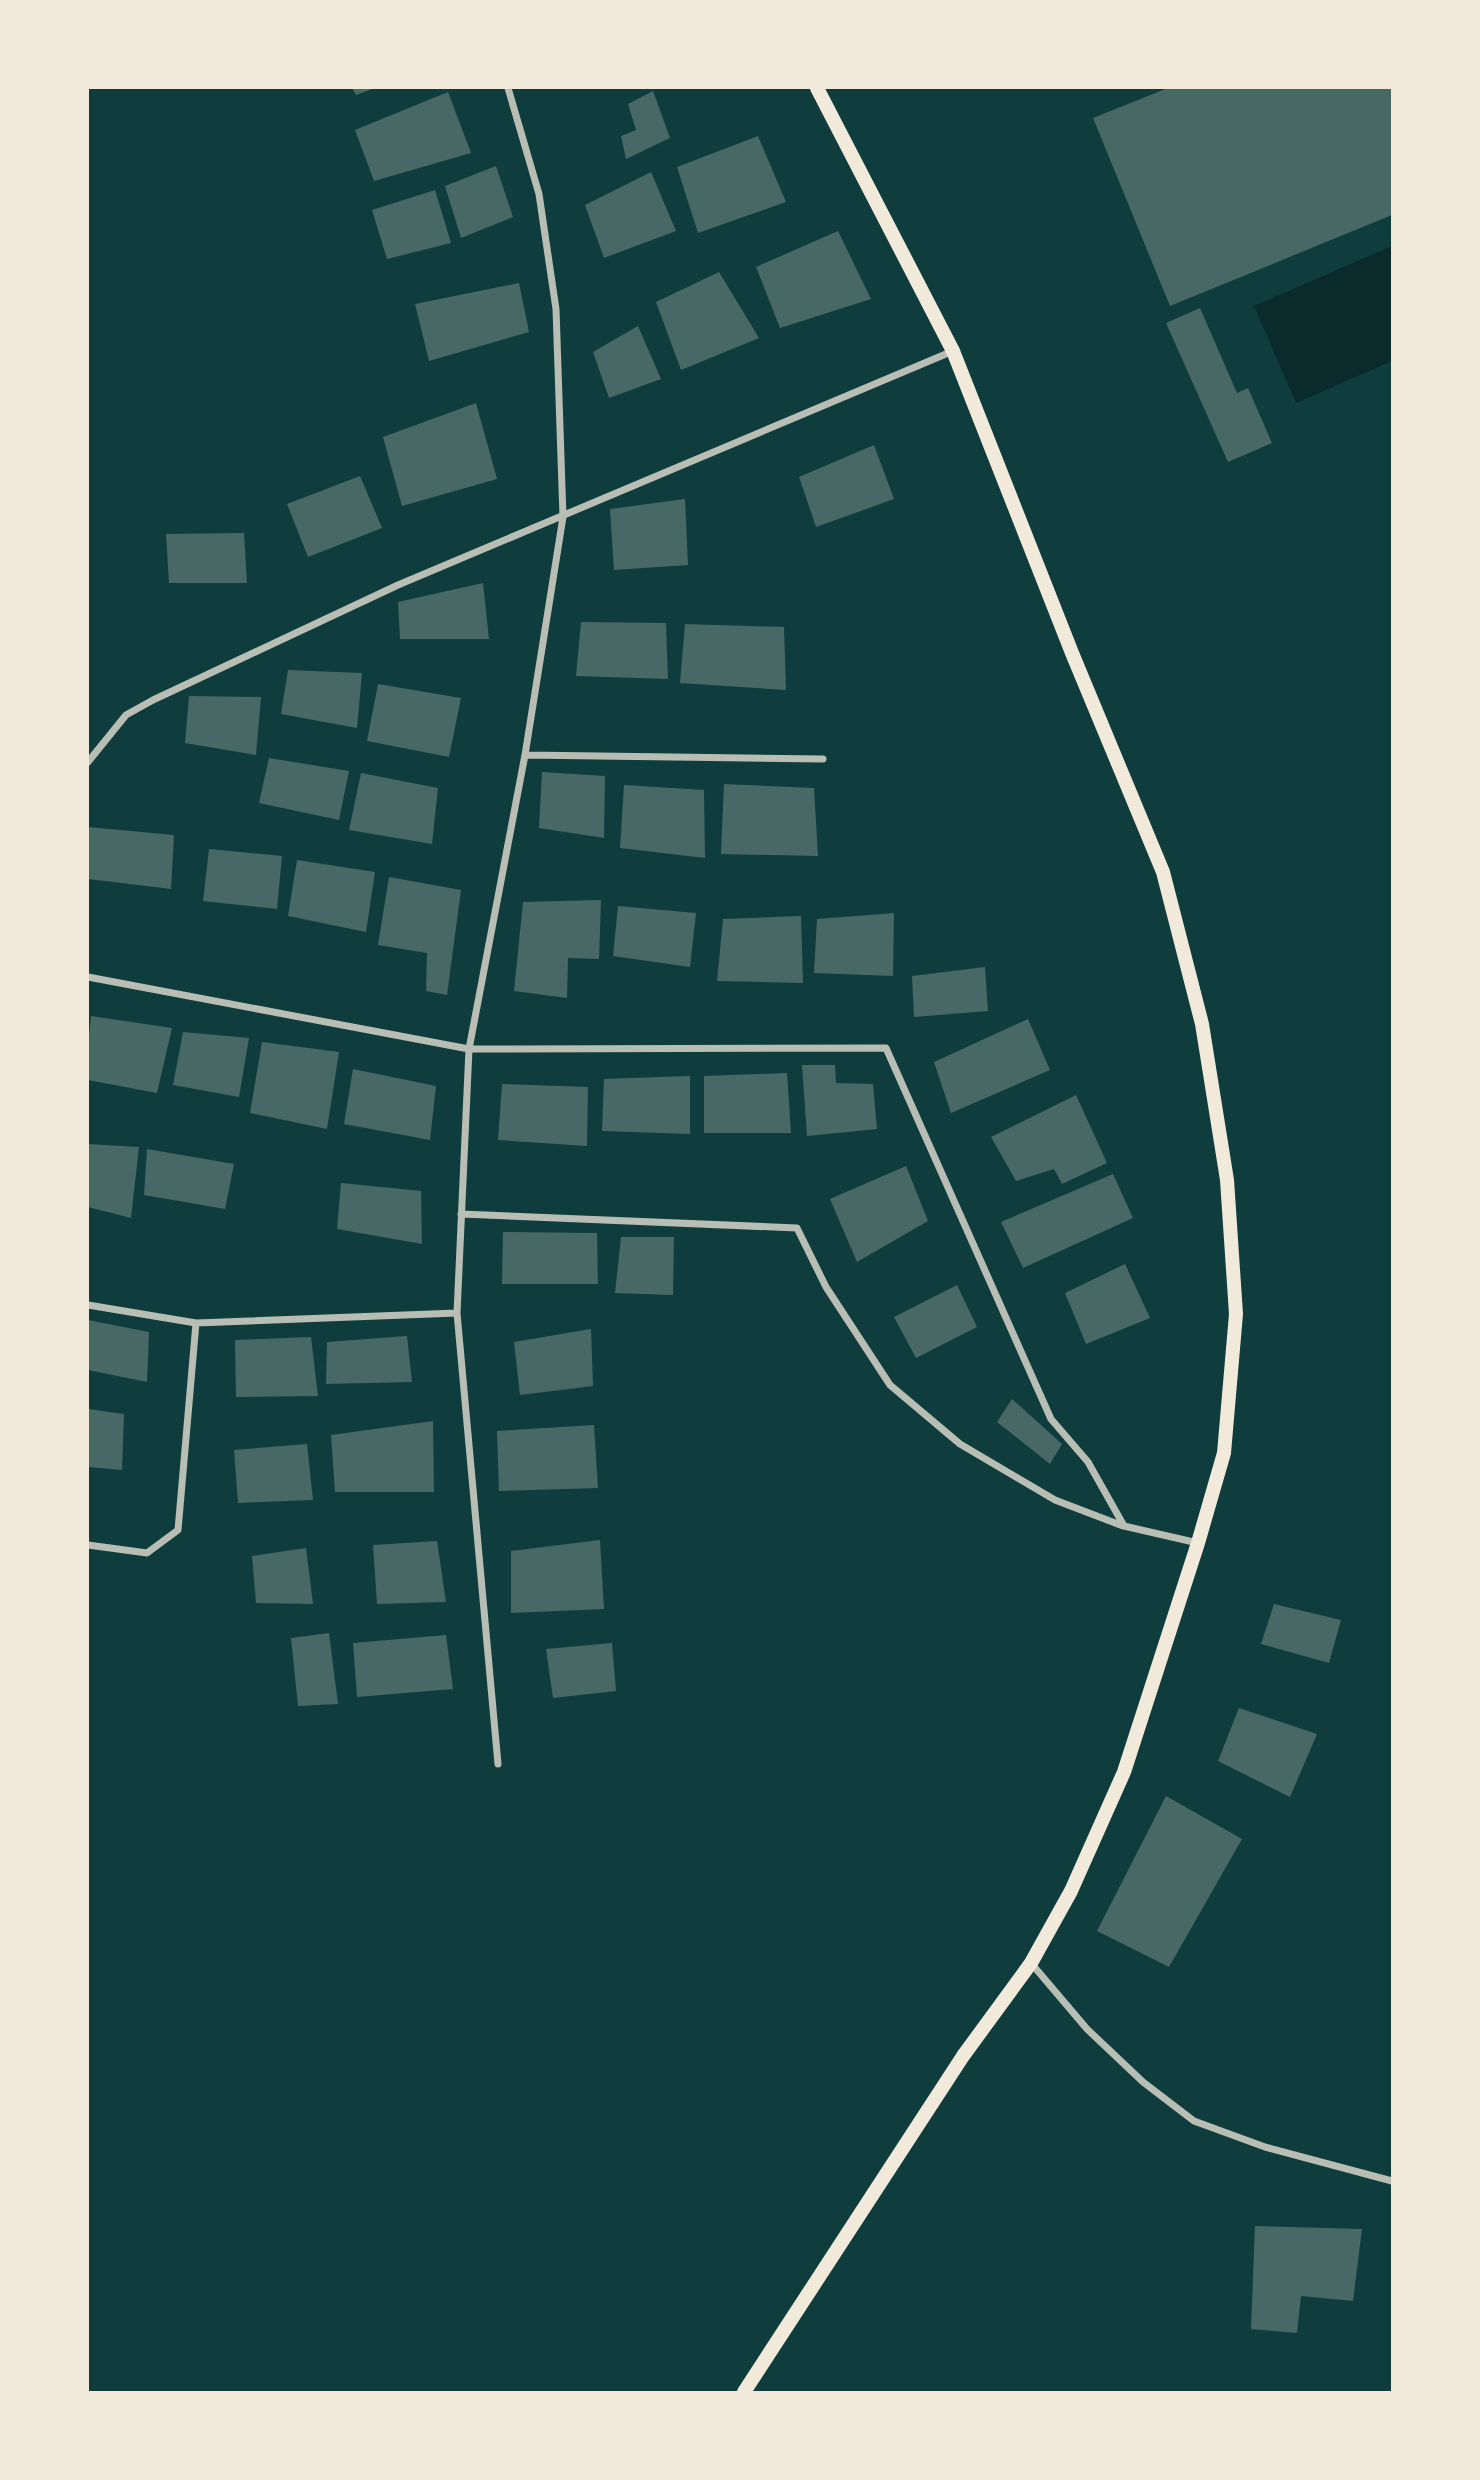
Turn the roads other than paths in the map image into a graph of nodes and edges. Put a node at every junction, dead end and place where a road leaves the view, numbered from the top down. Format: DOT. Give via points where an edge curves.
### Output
graph roads {
  1 [pos="508,88"];
  2 [pos="817,88"];
  3 [pos="953,351"];
  4 [pos="564,517"];
  5 [pos="525,755"];
  6 [pos="823,759"];
  7 [pos="88,762"];
  8 [pos="88,977"];
  9 [pos="469,1049"];
  10 [pos="461,1214"];
  11 [pos="88,1305"];
  12 [pos="457,1313"];
  13 [pos="196,1323"];
  14 [pos="1124,1526"];
  15 [pos="1198,1543"];
  16 [pos="88,1545"];
  17 [pos="498,1764"];
  18 [pos="1031,1963"];
  19 [pos="1392,2181"];
  20 [pos="744,2392"];
  1 -- 4 [label="street" via="540,194 556,309"];
  2 -- 3 [label="main road"];
  3 -- 4 [label="street"];
  3 -- 15 [label="main road" via="1163,872 1202,1024 1227,1180 1236,1314 1224,1453"];
  4 -- 5 [label="street"];
  4 -- 7 [label="street" via="398,585 153,700 126,715"];
  5 -- 6 [label="street"];
  5 -- 9 [label="street"];
  8 -- 9 [label="street"];
  9 -- 10 [label="street"];
  9 -- 14 [label="street" via="886,1048 1051,1419 1088,1462"];
  10 -- 12 [label="street"];
  10 -- 14 [label="street" via="797,1228 826,1287 890,1385 960,1444 1055,1500"];
  11 -- 13 [label="street"];
  12 -- 13 [label="street"];
  12 -- 17 [label="street"];
  13 -- 16 [label="street" via="178,1530 147,1553"];
  14 -- 15 [label="street"];
  15 -- 18 [label="main road" via="1124,1772 1071,1891"];
  18 -- 19 [label="street" via="1087,2029 1143,2082 1194,2121 1265,2147"];
  18 -- 20 [label="main road" via="962,2056"];
}
